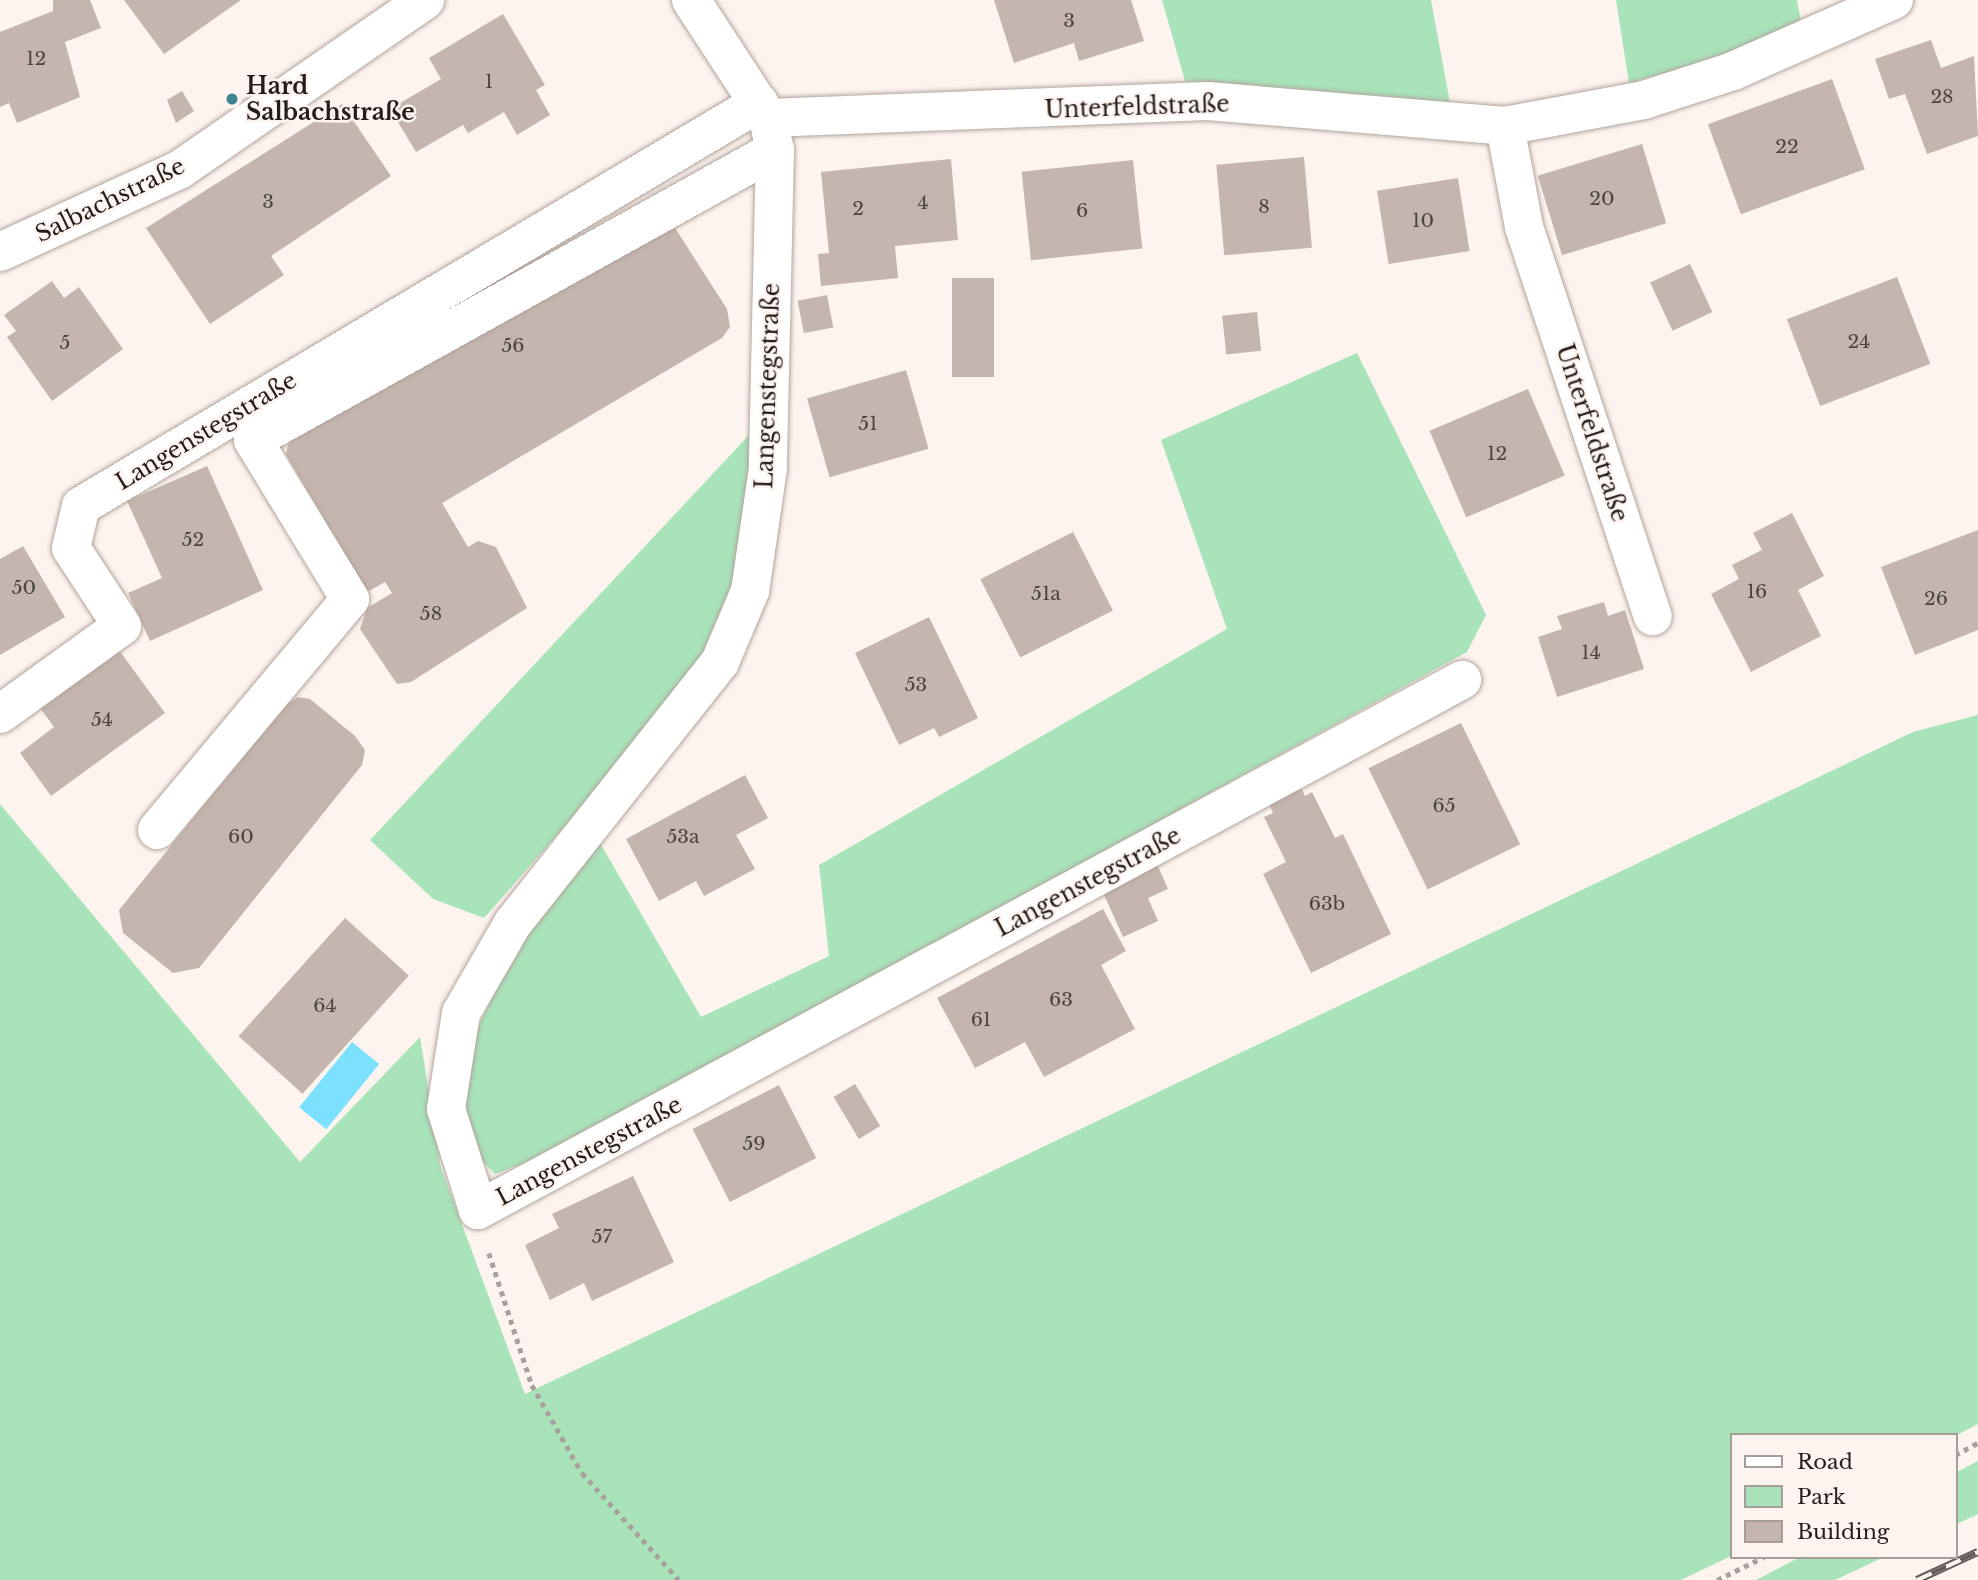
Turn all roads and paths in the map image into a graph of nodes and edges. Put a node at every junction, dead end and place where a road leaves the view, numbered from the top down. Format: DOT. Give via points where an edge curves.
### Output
graph roads {
  1 [pos="425,0"];
  2 [pos="691,0"];
  3 [pos="1894,0"];
  4 [pos="767,124"];
  5 [pos="1505,126"];
  6 [pos="0,252"];
  7 [pos="1653,616"];
  8 [pos="1462,680"];
  9 [pos="0,714"];
  10 [pos="157,830"];
  11 [pos="478,1210"];
  12 [pos="1978,1443"];
  13 [pos="1957,1454"];
  14 [pos="1760,1559"];
  15 [pos="679,1580"];
  16 [pos="1717,1580"];
  1 -- 6 [label="street, Salbachstraße" via="179,170"];
  2 -- 4 [label="street"];
  3 -- 5 [label="street, Unterfeldstraße" via="1733,71 1644,100"];
  4 -- 5 [label="street, Unterfeldstraße" via="1208,101"];
  4 -- 9 [label="street, Langenstegstraße" via="81,506 71,548 122,626"];
  4 -- 10 [label="street, Langenstegstraße" via="253,440 349,599"];
  4 -- 11 [label="street, Langenstegstraße" via="768,468 750,591 720,662 513,923 461,1013 446,1110"];
  5 -- 7 [label="street, Unterfeldstraße" via="1524,227"];
  8 -- 11 [label="street, Langenstegstraße"];
  11 -- 15 [label="path" via="532,1385 582,1473"];
  12 -- 13 [label="path"];
  14 -- 16 [label="path"];
}
